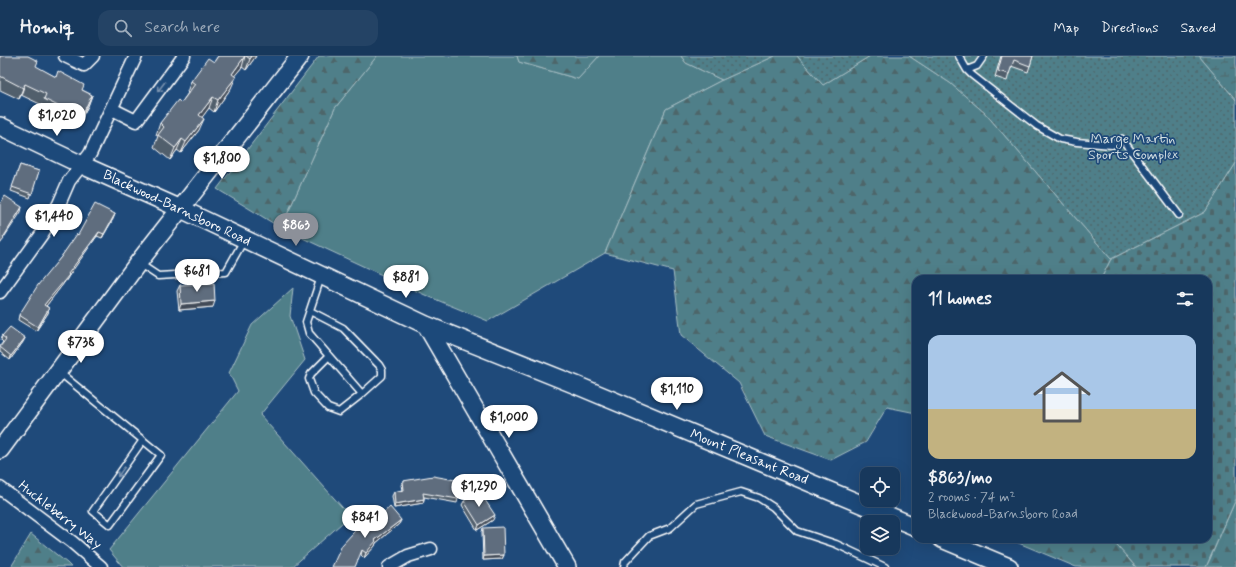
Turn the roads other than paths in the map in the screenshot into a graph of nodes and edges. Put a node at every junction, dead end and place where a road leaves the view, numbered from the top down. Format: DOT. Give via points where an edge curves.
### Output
graph roads {
  1 [pos="65,56"];
  2 [pos="93,56"];
  3 [pos="184,56"];
  4 [pos="300,56"];
  5 [pos="959,56"];
  6 [pos="984,56"];
  7 [pos="130,58"];
  8 [pos="967,70"];
  9 [pos="112,109"];
  10 [pos="0,126"];
  11 [pos="82,165"];
  12 [pos="181,209"];
  13 [pos="1179,215"];
  14 [pos="244,239"];
  15 [pos="138,263"];
  16 [pos="321,276"];
  17 [pos="0,292"];
  18 [pos="310,311"];
  19 [pos="426,325"];
  20 [pos="330,356"];
  21 [pos="58,371"];
  22 [pos="362,394"];
  23 [pos="143,440"];
  24 [pos="0,450"];
  25 [pos="0,488"];
  26 [pos="912,525"];
  27 [pos="952,543"];
  28 [pos="431,549"];
  29 [pos="101,567"];
  30 [pos="389,567"];
  31 [pos="567,567"];
  32 [pos="624,567"];
  33 [pos="885,567"];
  34 [pos="1009,567"];
  1 -- 2 [label="street" via="84,65"];
  3 -- 9 [label="street, one-way" via="136,121"];
  4 -- 12 [label="main road"];
  5 -- 8 [label="lane"];
  6 -- 8 [label="lane" via="977,66"];
  7 -- 9 [label="street"];
  8 -- 13 [label="lane" via="1037,126 1060,139 1095,144 1112,144 1122,139"];
  9 -- 11 [label="street"];
  10 -- 11 [label="main road, Blackwood-Barnsboro Road"];
  11 -- 12 [label="main road, Blackwood-Barnsboro Road"];
  11 -- 17 [label="street" via="69,181 42,234"];
  12 -- 14 [label="main road, Blackwood-Barnsboro Road"];
  12 -- 15 [label="main road"];
  14 -- 15 [label="lane" via="226,272 158,276"];
  14 -- 16 [label="main road, Blackwood-Barnsboro Road"];
  15 -- 21 [label="main road"];
  16 -- 18 [label="lane"];
  16 -- 19 [label="main road, Blackwood-Barnsboro Road"];
  18 -- 20 [label="lane" via="306,322 309,333"];
  18 -- 22 [label="lane" via="343,328 379,365 382,376"];
  19 -- 26 [label="main road, Mount Pleasant Road"];
  19 -- 31 [label="main road"];
  20 -- 22 [label="lane"];
  20 -- 22 [label="lane" via="311,374 309,379 314,393 328,408 339,412"];
  21 -- 23 [label="lane"];
  21 -- 24 [label="main road"];
  23 -- 23 [label="lane, one-way" via="93,511 110,525 161,455"];
  25 -- 29 [label="street, Huckleberry Way"];
  27 -- 34 [label="main road"];
  28 -- 30 [label="street" via="408,556"];
  32 -- 33 [label="lane" via="625,562 649,536 670,528 696,504 741,492 759,498 773,507 797,530 836,544"];
}
